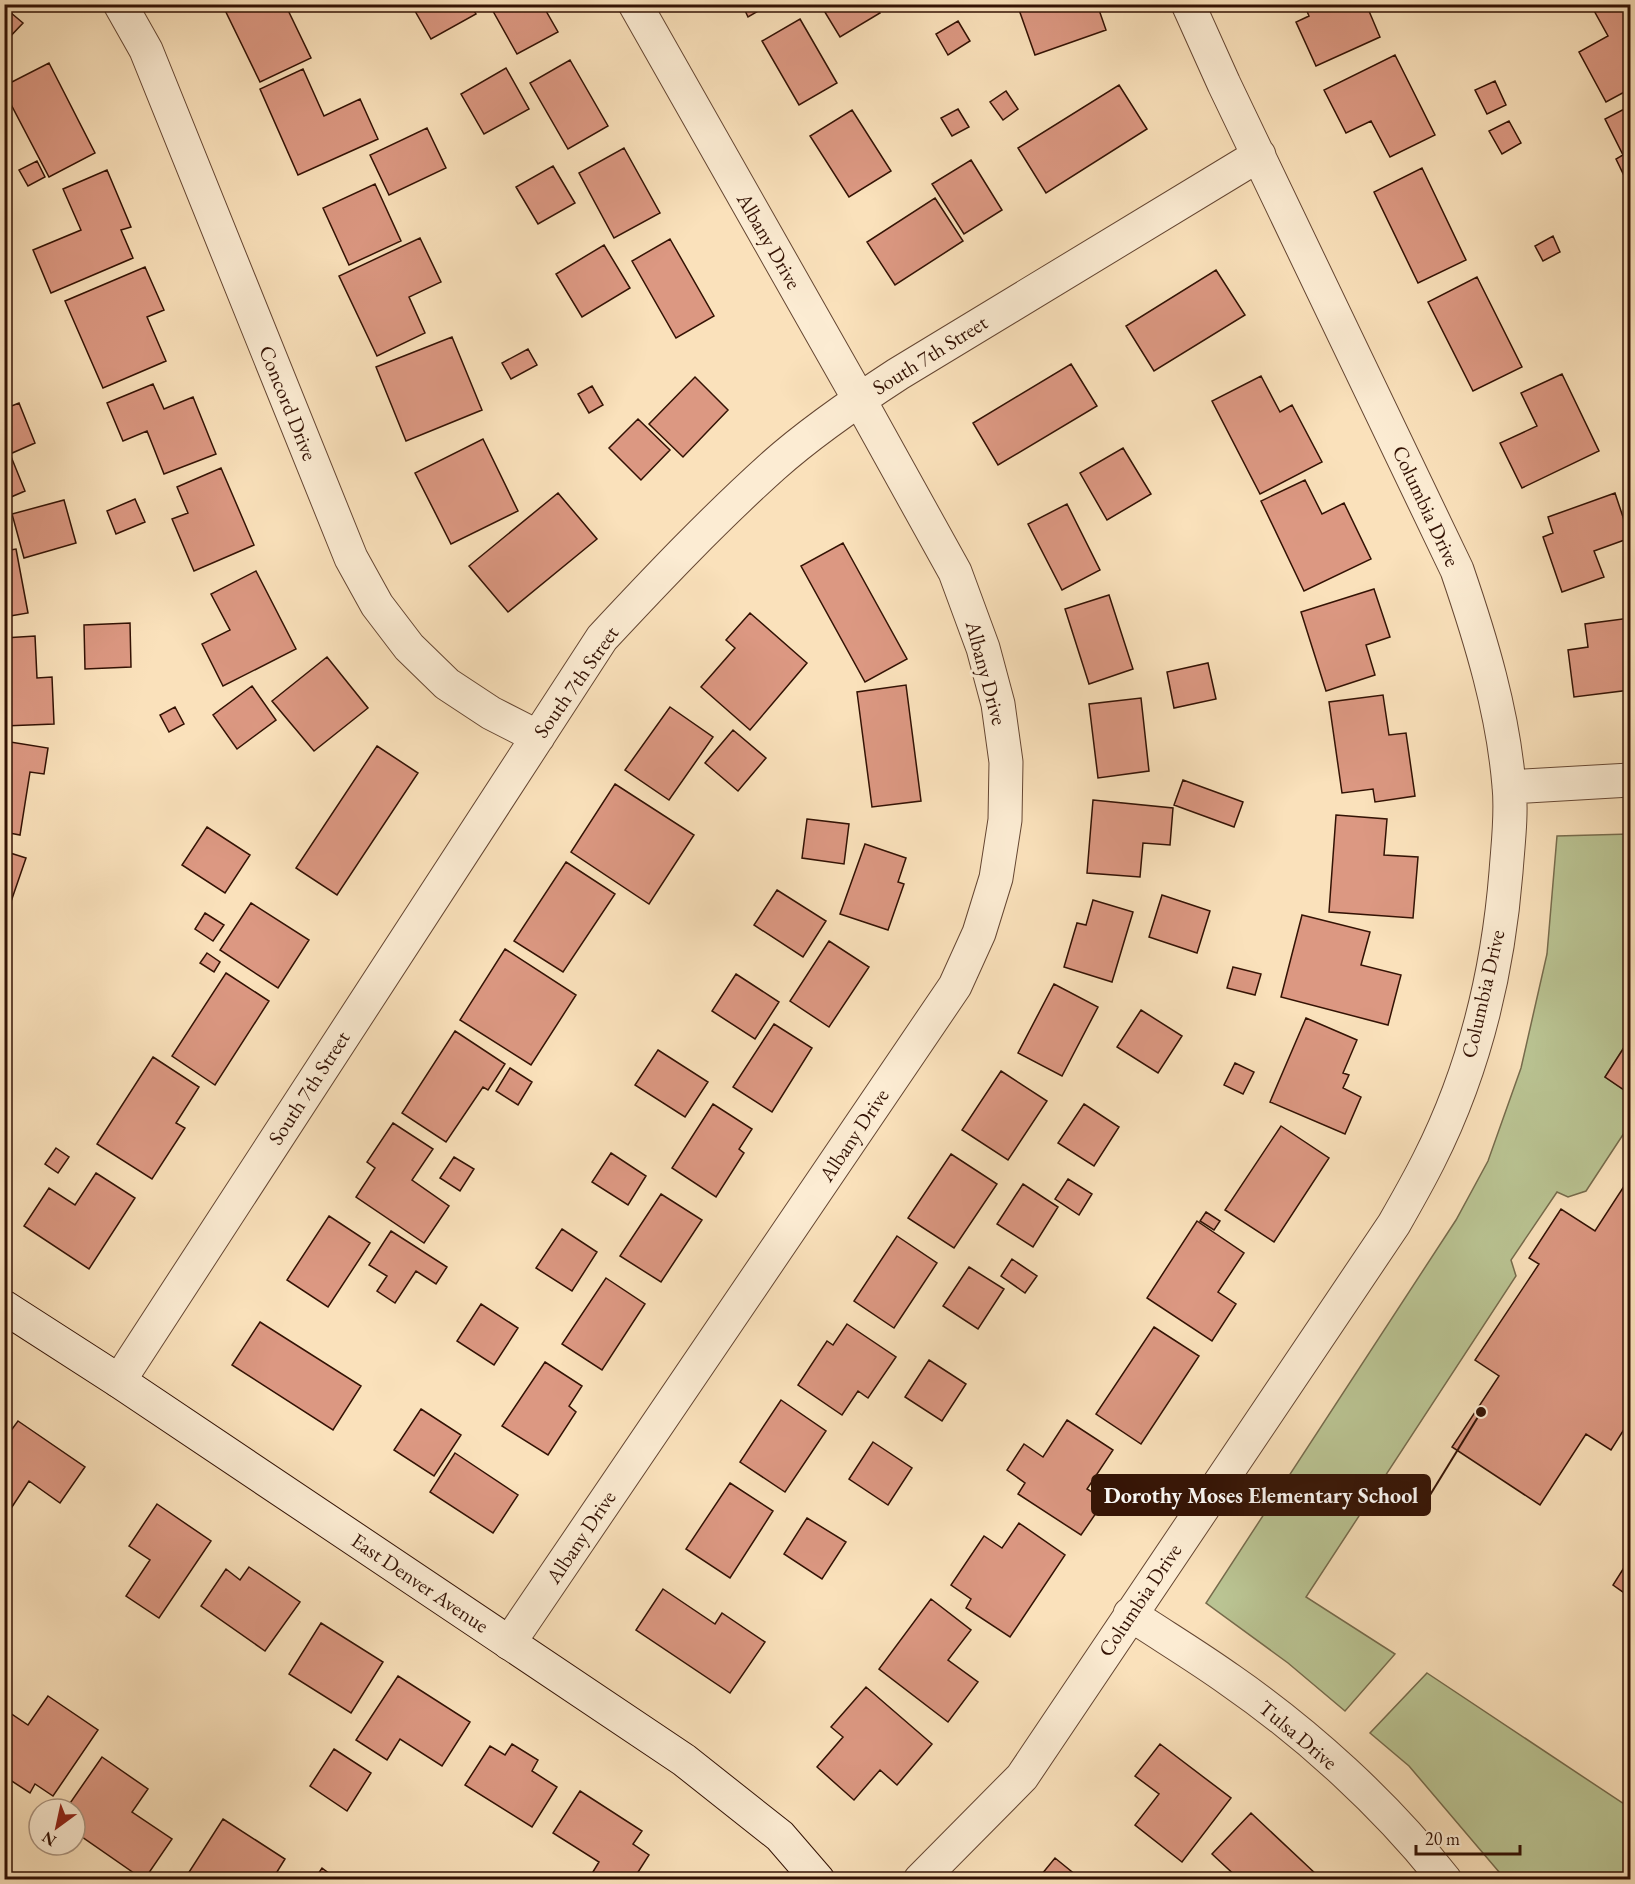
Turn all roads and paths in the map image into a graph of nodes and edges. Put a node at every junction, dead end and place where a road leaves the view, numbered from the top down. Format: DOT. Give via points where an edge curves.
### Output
graph roads {
  1 [pos="120,4"];
  2 [pos="635,4"];
  3 [pos="1188,4"];
  4 [pos="1259,155"];
  5 [pos="859,399"];
  6 [pos="538,737"];
  7 [pos="1630,780"];
  8 [pos="1509,787"];
  9 [pos="4,1307"];
  10 [pos="118,1381"];
  11 [pos="1130,1614"];
  12 [pos="509,1643"];
  13 [pos="1630,1863"];
  14 [pos="818,1880"];
  15 [pos="920,1880"];
  16 [pos="1445,1880"];
  17 [pos="1620,1880"];
  1 -- 6 [label="street, Concord Drive" via="146,50 351,558 377,605 409,647 447,684"];
  2 -- 5 [label="street, Albany Drive"];
  3 -- 4 [label="street, Columbia Drive"];
  4 -- 5 [label="street, South 7th Street"];
  4 -- 8 [label="street, Columbia Drive" via="1457,570 1490,674"];
  5 -- 6 [label="street, South 7th Street" via="775,464 686,548 602,638"];
  5 -- 12 [label="street, Albany Drive" via="955,572 983,648 998,704 1006,762 1005,820 996,878 979,933 955,986"];
  6 -- 10 [label="street, South 7th Street"];
  7 -- 8 [label="street"];
  8 -- 11 [label="street, Columbia Drive" via="1504,895 1494,966 1475,1041 1430,1159 1394,1224"];
  9 -- 10 [label="street, East Denver Avenue"];
  10 -- 12 [label="street, East Denver Avenue"];
  11 -- 15 [label="street, Columbia Drive" via="1022,1777"];
  11 -- 16 [label="street, Tulsa Drive" via="1280,1718 1362,1791"];
  12 -- 14 [label="street, East Denver Avenue" via="684,1760 780,1836"];
  13 -- 17 [label="path"];
}
